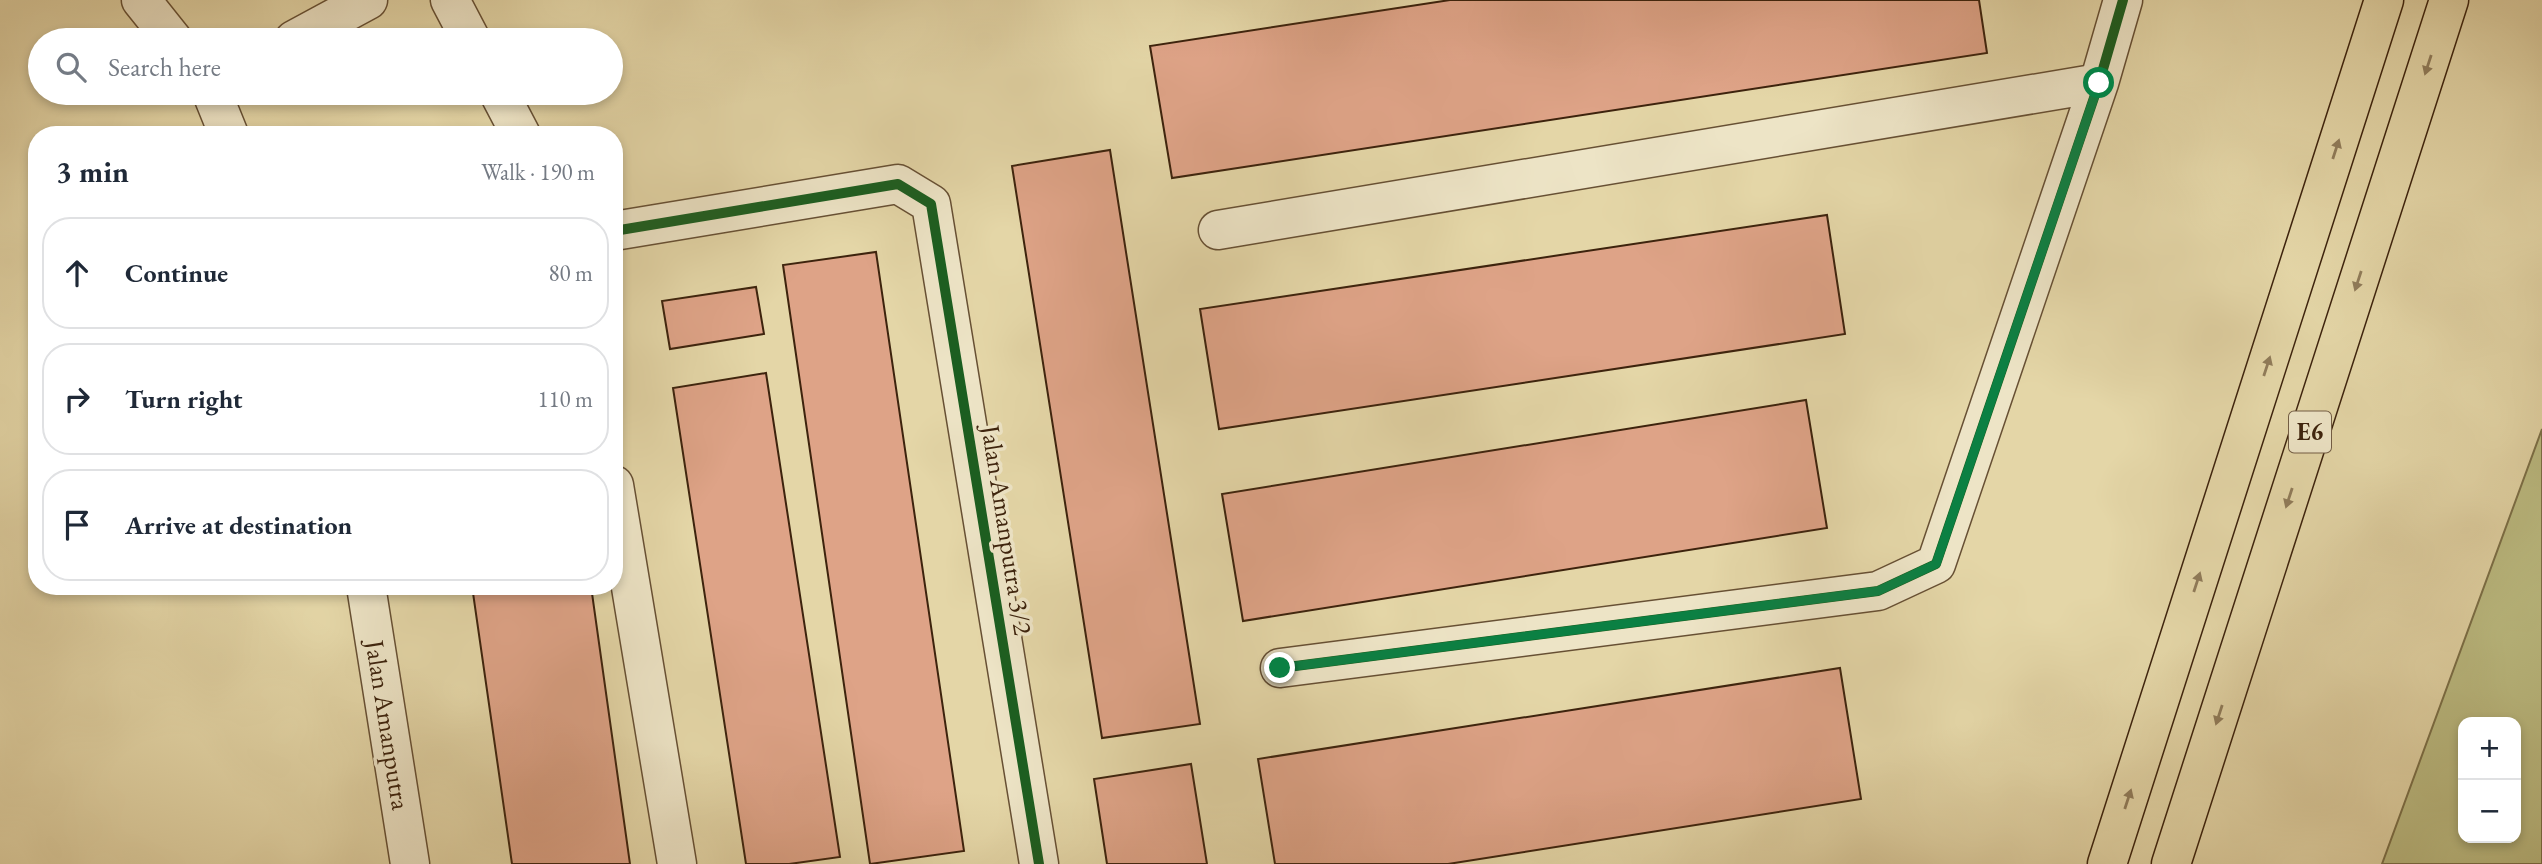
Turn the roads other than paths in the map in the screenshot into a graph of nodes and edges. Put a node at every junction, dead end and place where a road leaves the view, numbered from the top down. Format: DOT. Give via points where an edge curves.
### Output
graph roads {
  1 [pos="141,0"];
  2 [pos="368,0"];
  3 [pos="450,0"];
  4 [pos="2123,0"];
  5 [pos="2384,0"];
  6 [pos="2449,0"];
  7 [pos="163,28"];
  8 [pos="316,28"];
  9 [pos="465,28"];
  10 [pos="2099,83"];
  11 [pos="217,105"];
  12 [pos="505,105"];
  13 [pos="225,126"];
  14 [pos="516,126"];
  15 [pos="623,229"];
  16 [pos="1218,230"];
  17 [pos="623,539"];
  18 [pos="367,595"];
  19 [pos="1280,668"];
  20 [pos="410,864"];
  21 [pos="677,864"];
  22 [pos="1039,864"];
  23 [pos="2107,864"];
  24 [pos="2171,864"];
  1 -- 7 [label="street"];
  2 -- 8 [label="street"];
  3 -- 9 [label="street"];
  4 -- 10 [label="street"];
  23 -- 5 [label="highway, E6, one-way"];
  6 -- 24 [label="highway, E6, one-way"];
  10 -- 16 [label="street"];
  10 -- 19 [label="street" via="1936,564 1878,591"];
  11 -- 13 [label="street"];
  12 -- 14 [label="street"];
  15 -- 22 [label="street, Jalan Amanputra 3/2" via="898,184 930,204"];
  17 -- 21 [label="street"];
  18 -- 20 [label="street, Jalan Amanputra"];
}
